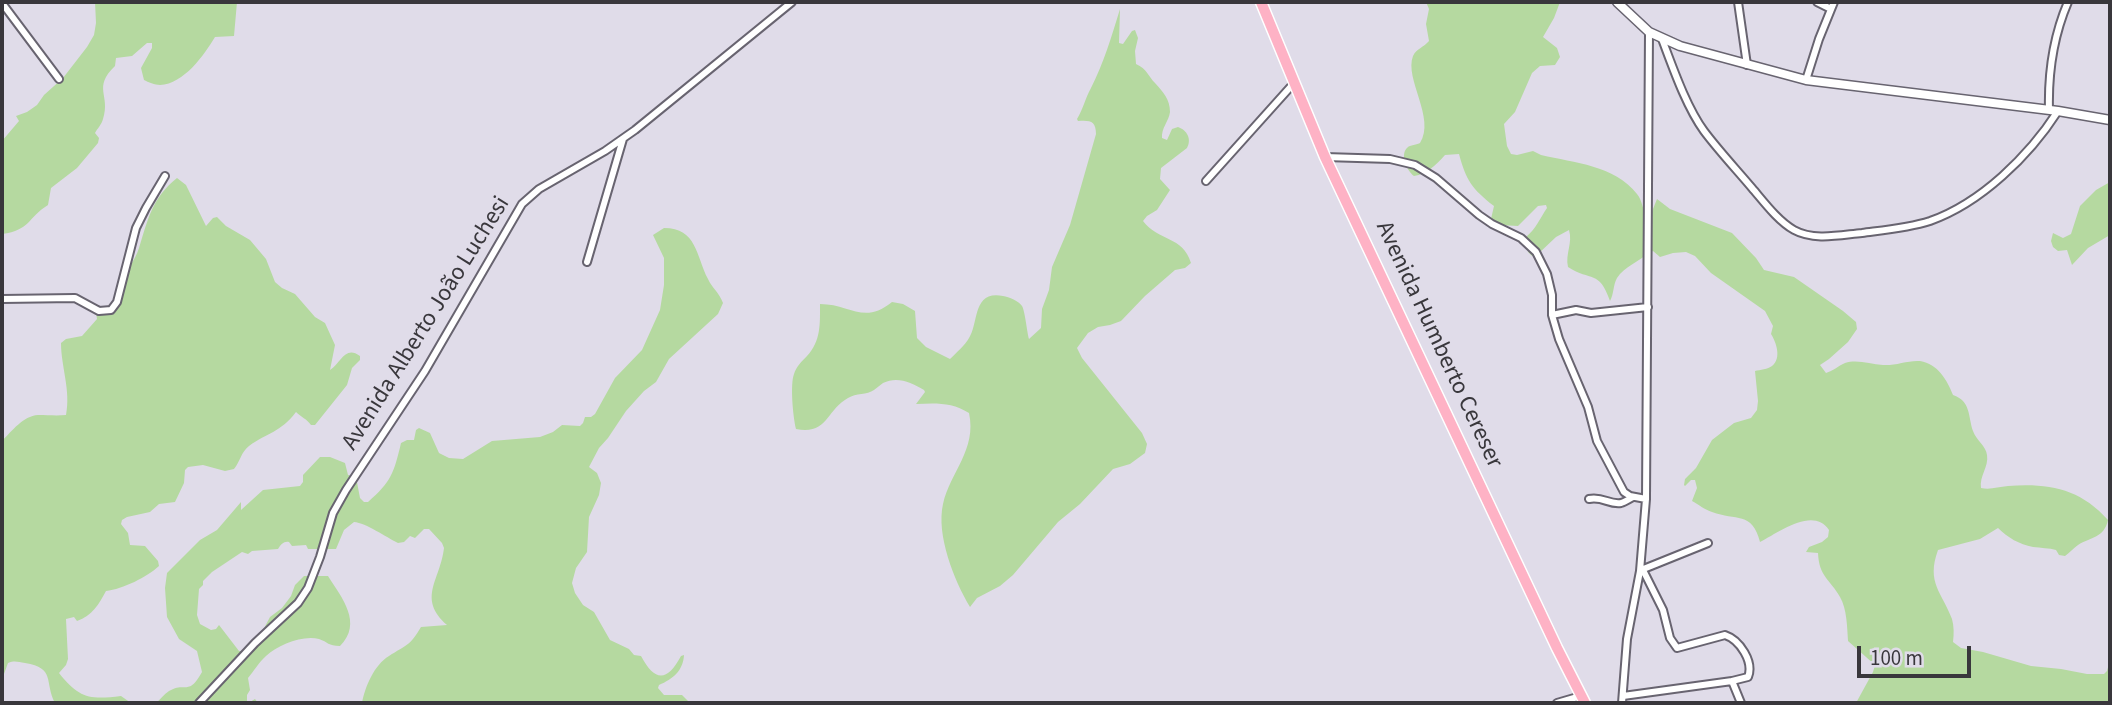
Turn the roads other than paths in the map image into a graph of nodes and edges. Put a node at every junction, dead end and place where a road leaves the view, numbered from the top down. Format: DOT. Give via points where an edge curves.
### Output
graph roads {
  1 [pos="792,2"];
  2 [pos="1261,2"];
  3 [pos="1617,2"];
  4 [pos="1738,2"];
  5 [pos="1817,2"];
  6 [pos="2068,2"];
  7 [pos="2,3"];
  8 [pos="1832,5"];
  9 [pos="1649,32"];
  10 [pos="1662,39"];
  11 [pos="1747,65"];
  12 [pos="58,79"];
  13 [pos="1807,80"];
  14 [pos="1294,83"];
  15 [pos="2053,111"];
  16 [pos="2110,120"];
  17 [pos="623,139"];
  18 [pos="1325,156"];
  19 [pos="165,176"];
  20 [pos="1206,181"];
  21 [pos="587,262"];
  22 [pos="2,299"];
  23 [pos="1648,307"];
  24 [pos="1552,315"];
  25 [pos="1633,498"];
  26 [pos="1589,499"];
  27 [pos="1646,499"];
  28 [pos="1708,543"];
  29 [pos="1641,570"];
  30 [pos="1732,681"];
  31 [pos="1583,700"];
  32 [pos="1623,700"];
  33 [pos="199,703"];
  34 [pos="1557,703"];
  35 [pos="1741,703"];
  1 -- 17 [label="street, Avenida Alberto João Luchesi"];
  2 -- 14 [label="main road, Avenida Humberto Cereser"];
  3 -- 9 [label="street"];
  4 -- 11 [label="street"];
  5 -- 8 [label="street"];
  6 -- 15 [label="street" via="2048,76"];
  7 -- 12 [label="street"];
  8 -- 13 [label="street"];
  9 -- 10 [label="street"];
  9 -- 23 [label="street"];
  10 -- 11 [label="street"];
  10 -- 15 [label="street" via="1703,130 1787,225 1813,236 1910,226 1947,214 2026,155 2043,134"];
  11 -- 13 [label="street"];
  13 -- 15 [label="street"];
  14 -- 18 [label="main road, Avenida Humberto Cereser"];
  14 -- 20 [label="street"];
  15 -- 16 [label="street"];
  17 -- 21 [label="street"];
  17 -- 33 [label="street, Avenida Alberto João Luchesi" via="522,204 425,371 333,513 308,588"];
  18 -- 24 [label="street" via="1402,161 1436,178 1479,215 1521,238 1536,252 1547,274"];
  18 -- 31 [label="main road, Avenida Humberto Cereser"];
  19 -- 22 [label="street" via="136,228 111,310 99,311 75,298"];
  23 -- 24 [label="street"];
  23 -- 27 [label="street"];
  24 -- 25 [label="street" via="1597,441 1619,486"];
  25 -- 26 [label="street" via="1620,503"];
  25 -- 27 [label="street"];
  27 -- 29 [label="street"];
  28 -- 29 [label="street"];
  29 -- 30 [label="street" via="1664,610 1673,644 1682,648 1725,635 1740,645 1751,670 1748,677"];
  29 -- 32 [label="street" via="1627,639"];
  30 -- 32 [label="street"];
  30 -- 35 [label="street"];
  31 -- 34 [label="street"];
}
